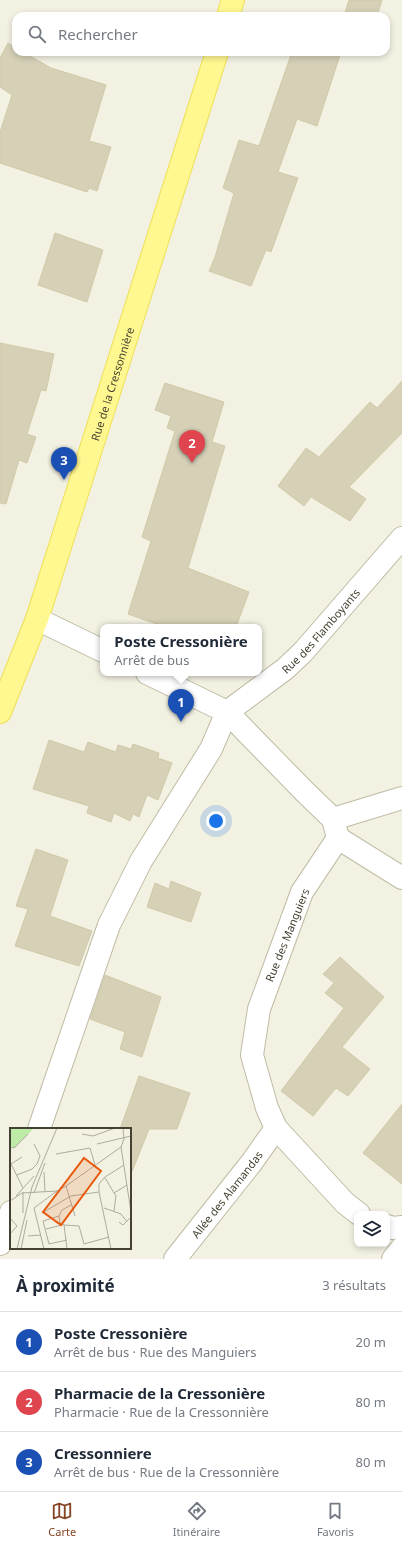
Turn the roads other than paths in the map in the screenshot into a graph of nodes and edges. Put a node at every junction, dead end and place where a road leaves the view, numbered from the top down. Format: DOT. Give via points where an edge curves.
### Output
graph roads {
  1 [pos="233,0"];
  2 [pos="229,12"];
  3 [pos="216,56"];
  4 [pos="402,538"];
  5 [pos="37,619"];
  6 [pos="100,650"];
  7 [pos="153,676"];
  8 [pos="0,712"];
  9 [pos="228,712"];
  10 [pos="402,798"];
  11 [pos="336,828"];
  12 [pos="402,878"];
  13 [pos="39,1128"];
  14 [pos="276,1128"];
  15 [pos="355,1211"];
  16 [pos="10,1215"];
  17 [pos="390,1227"];
  18 [pos="402,1227"];
  19 [pos="0,1244"];
  20 [pos="402,1248"];
  21 [pos="175,1259"];
  22 [pos="393,1259"];
  1 -- 2 [label="main road"];
  3 -- 5 [label="main road, Rue de la Cressonnière"];
  4 -- 9 [label="street, Rue des Flamboyants" via="303,652 285,669"];
  5 -- 6 [label="street"];
  5 -- 8 [label="main road, Rue de la Cressonnière"];
  7 -- 9 [label="street"];
  9 -- 11 [label="street"];
  9 -- 13 [label="street" via="210,749 141,860 109,925"];
  10 -- 11 [label="street"];
  11 -- 12 [label="street"];
  11 -- 14 [label="street, Rue des Manguiers" via="302,892 259,1009 252,1055 267,1108"];
  14 -- 15 [label="street, Rue des Manguiers"];
  14 -- 21 [label="street, Allée des Alamandas"];
  16 -- 19 [label="street"];
  17 -- 18 [label="street"];
  20 -- 22 [label="street"];
}
